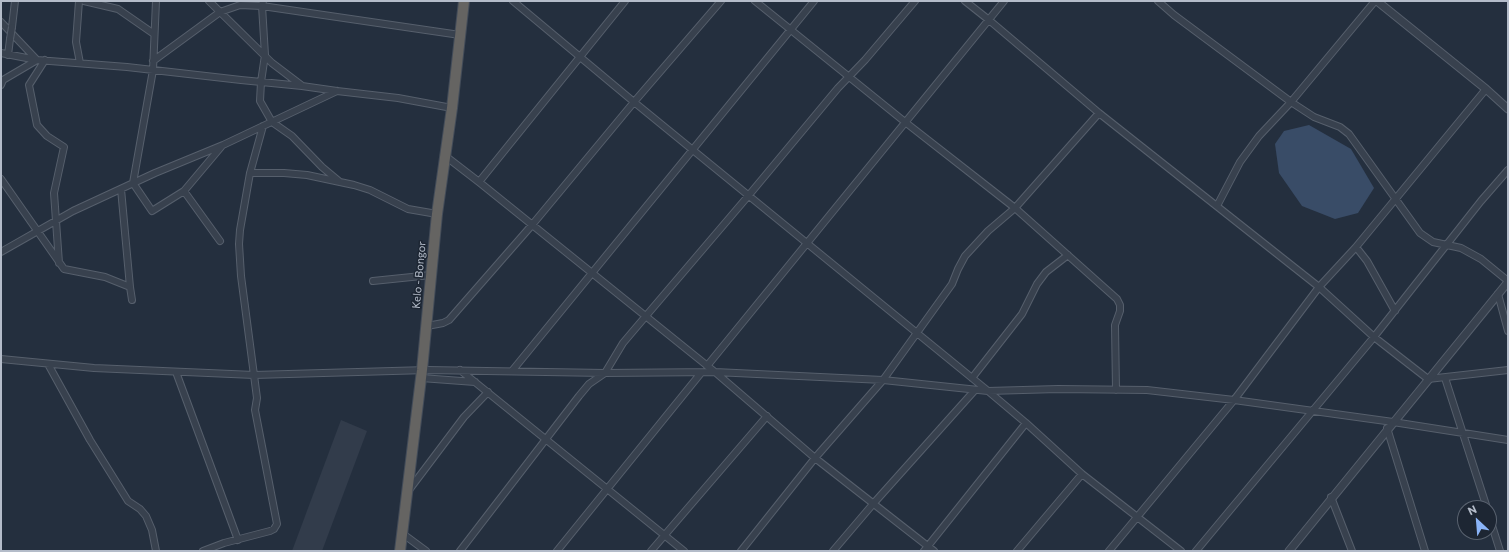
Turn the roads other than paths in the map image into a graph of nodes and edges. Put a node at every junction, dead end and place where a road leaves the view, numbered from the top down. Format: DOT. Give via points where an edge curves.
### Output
graph roads {
  1 [pos="15,1"];
  2 [pos="80,1"];
  3 [pos="84,1"];
  4 [pos="156,1"];
  5 [pos="209,1"];
  6 [pos="464,1"];
  7 [pos="513,1"];
  8 [pos="625,1"];
  9 [pos="721,1"];
  10 [pos="755,1"];
  11 [pos="814,1"];
  12 [pos="915,1"];
  13 [pos="965,1"];
  14 [pos="1004,1"];
  15 [pos="1158,1"];
  16 [pos="1376,1"];
  17 [pos="263,4"];
  18 [pos="220,12"];
  19 [pos="989,20"];
  20 [pos="1,22"];
  21 [pos="790,29"];
  22 [pos="154,34"];
  23 [pos="460,35"];
  24 [pos="1,54"];
  25 [pos="8,55"];
  26 [pos="265,55"];
  27 [pos="580,56"];
  28 [pos="38,60"];
  29 [pos="45,60"];
  30 [pos="153,61"];
  31 [pos="80,63"];
  32 [pos="153,70"];
  33 [pos="850,77"];
  34 [pos="261,82"];
  35 [pos="1,85"];
  36 [pos="302,86"];
  37 [pos="1486,89"];
  38 [pos="337,91"];
  39 [pos="634,102"];
  40 [pos="1291,102"];
  41 [pos="452,108"];
  42 [pos="1508,109"];
  43 [pos="1099,113"];
  44 [pos="272,122"];
  45 [pos="905,122"];
  46 [pos="263,126"];
  47 [pos="223,145"];
  48 [pos="692,149"];
  49 [pos="444,155"];
  50 [pos="1508,170"];
  51 [pos="250,173"];
  52 [pos="1,179"];
  53 [pos="340,182"];
  54 [pos="479,182"];
  55 [pos="133,183"];
  56 [pos="121,189"];
  57 [pos="184,191"];
  58 [pos="749,195"];
  59 [pos="1396,199"];
  60 [pos="1217,206"];
  61 [pos="1015,208"];
  62 [pos="437,214"];
  63 [pos="56,221"];
  64 [pos="532,224"];
  65 [pos="38,231"];
  66 [pos="220,241"];
  67 [pos="806,243"];
  68 [pos="1446,246"];
  69 [pos="1356,247"];
  70 [pos="1,252"];
  71 [pos="1068,255"];
  72 [pos="60,263"];
  73 [pos="592,273"];
  74 [pos="431,275"];
  75 [pos="373,280"];
  76 [pos="1508,281"];
  77 [pos="130,287"];
  78 [pos="1319,287"];
  79 [pos="1498,294"];
  80 [pos="132,300"];
  81 [pos="1395,311"];
  82 [pos="646,317"];
  83 [pos="427,326"];
  84 [pos="1508,331"];
  85 [pos="917,334"];
  86 [pos="1374,337"];
  87 [pos="1,355"];
  88 [pos="4,359"];
  89 [pos="48,364"];
  90 [pos="707,366"];
  91 [pos="460,370"];
  92 [pos="1508,370"];
  93 [pos="512,371"];
  94 [pos="176,372"];
  95 [pos="715,372"];
  96 [pos="605,373"];
  97 [pos="701,373"];
  98 [pos="421,374"];
  99 [pos="254,375"];
  100 [pos="972,378"];
  101 [pos="1445,378"];
  102 [pos="883,380"];
  103 [pos="1428,380"];
  104 [pos="475,382"];
  105 [pos="975,390"];
  106 [pos="1116,390"];
  107 [pos="988,391"];
  108 [pos="488,392"];
  109 [pos="1234,400"];
  110 [pos="1312,412"];
  111 [pos="767,416"];
  112 [pos="1393,422"];
  113 [pos="1026,423"];
  114 [pos="1387,428"];
  115 [pos="1464,434"];
  116 [pos="546,439"];
  117 [pos="1508,440"];
  118 [pos="815,458"];
  119 [pos="1082,474"];
  120 [pos="608,489"];
  121 [pos="408,492"];
  122 [pos="1331,497"];
  123 [pos="1485,500"];
  124 [pos="873,504"];
  125 [pos="1137,517"];
  126 [pos="403,534"];
  127 [pos="664,535"];
  128 [pos="238,540"];
  129 [pos="1497,540"];
  130 [pos="928,546"];
  131 [pos="156,551"];
  132 [pos="203,551"];
  133 [pos="400,551"];
  134 [pos="426,551"];
  135 [pos="460,551"];
  136 [pos="556,551"];
  137 [pos="651,551"];
  138 [pos="684,551"];
  139 [pos="741,551"];
  140 [pos="833,551"];
  141 [pos="924,551"];
  142 [pos="934,551"];
  143 [pos="1017,551"];
  144 [pos="1110,551"];
  145 [pos="1181,551"];
  146 [pos="1196,551"];
  147 [pos="1288,551"];
  148 [pos="1352,551"];
  149 [pos="1425,551"];
  150 [pos="1500,551"];
  1 -- 25 [label="street, bridge"];
  2 -- 31 [label="street" via="76,42"];
  3 -- 22 [label="street" via="118,9"];
  4 -- 22 [label="street"];
  5 -- 18 [label="street"];
  6 -- 23 [label="highway, Kelo - Bongor"];
  7 -- 27 [label="street"];
  8 -- 27 [label="street"];
  9 -- 39 [label="street"];
  10 -- 21 [label="street"];
  11 -- 21 [label="street"];
  12 -- 33 [label="street"];
  13 -- 19 [label="street"];
  14 -- 19 [label="street"];
  15 -- 40 [label="street" via="1174,16"];
  16 -- 37 [label="street"];
  16 -- 40 [label="street"];
  17 -- 18 [label="street" via="240,5"];
  17 -- 23 [label="street"];
  17 -- 26 [label="street"];
  18 -- 26 [label="street"];
  18 -- 30 [label="street"];
  19 -- 43 [label="street"];
  19 -- 45 [label="street"];
  20 -- 28 [label="street"];
  21 -- 33 [label="street"];
  21 -- 48 [label="street"];
  22 -- 30 [label="street"];
  23 -- 41 [label="highway, Kelo - Bongor"];
  24 -- 25 [label="street"];
  25 -- 28 [label="street"];
  26 -- 34 [label="street"];
  26 -- 36 [label="street"];
  27 -- 39 [label="street"];
  27 -- 54 [label="street"];
  28 -- 29 [label="street"];
  28 -- 35 [label="street" via="3,80"];
  29 -- 31 [label="street"];
  29 -- 63 [label="street" via="29,84 37,125 47,136 64,147 54,193"];
  30 -- 32 [label="street"];
  31 -- 32 [label="street"];
  32 -- 34 [label="street"];
  32 -- 55 [label="street"];
  33 -- 45 [label="street"];
  33 -- 58 [label="street"];
  34 -- 36 [label="street"];
  34 -- 44 [label="street" via="260,101"];
  36 -- 38 [label="street"];
  37 -- 42 [label="street"];
  37 -- 59 [label="street"];
  38 -- 41 [label="street"];
  38 -- 44 [label="street"];
  39 -- 48 [label="street"];
  39 -- 64 [label="street"];
  40 -- 59 [label="street" via="1314,117 1340,127 1349,134"];
  40 -- 60 [label="street" via="1258,136 1240,162"];
  41 -- 49 [label="highway, Kelo - Bongor"];
  43 -- 60 [label="street"];
  43 -- 61 [label="street"];
  44 -- 46 [label="street"];
  44 -- 53 [label="street" via="292,136"];
  45 -- 61 [label="street"];
  45 -- 67 [label="street"];
  46 -- 47 [label="street"];
  46 -- 51 [label="street"];
  47 -- 55 [label="street"];
  47 -- 57 [label="street"];
  48 -- 58 [label="street"];
  48 -- 73 [label="street"];
  49 -- 54 [label="street"];
  49 -- 62 [label="highway, Kelo - Bongor"];
  50 -- 68 [label="street"];
  51 -- 53 [label="street" via="307,175"];
  51 -- 99 [label="street" via="240,244 241,276"];
  52 -- 65 [label="street"];
  53 -- 62 [label="street" via="370,190 408,210"];
  54 -- 64 [label="street"];
  55 -- 56 [label="street"];
  55 -- 57 [label="street" via="152,211"];
  56 -- 63 [label="street"];
  56 -- 77 [label="street"];
  57 -- 66 [label="street"];
  58 -- 67 [label="street"];
  58 -- 82 [label="street"];
  59 -- 68 [label="street" via="1420,234"];
  59 -- 69 [label="street"];
  60 -- 78 [label="street"];
  61 -- 71 [label="street"];
  61 -- 85 [label="street" via="965,256 952,284"];
  62 -- 74 [label="highway, Kelo - Bongor"];
  63 -- 65 [label="street"];
  63 -- 72 [label="street"];
  64 -- 73 [label="street"];
  64 -- 83 [label="street" via="449,320"];
  65 -- 70 [label="street"];
  65 -- 72 [label="street"];
  67 -- 85 [label="street"];
  67 -- 90 [label="street"];
  68 -- 76 [label="street" via="1461,248 1481,259"];
  68 -- 81 [label="street"];
  69 -- 78 [label="street"];
  69 -- 81 [label="street" via="1367,261"];
  71 -- 100 [label="street" via="1046,272 1022,314"];
  71 -- 106 [label="street" via="1117,299 1120,305 1115,325"];
  72 -- 77 [label="street" via="64,269 105,277"];
  73 -- 82 [label="street"];
  73 -- 93 [label="street"];
  74 -- 75 [label="street"];
  74 -- 83 [label="highway, Kelo - Bongor"];
  76 -- 79 [label="street"];
  77 -- 80 [label="street"];
  78 -- 86 [label="street"];
  78 -- 109 [label="street"];
  79 -- 84 [label="street"];
  79 -- 103 [label="street"];
  81 -- 86 [label="street"];
  82 -- 90 [label="street"];
  82 -- 96 [label="street" via="623,343"];
  83 -- 98 [label="highway, Kelo - Bongor"];
  85 -- 100 [label="street"];
  85 -- 102 [label="street"];
  86 -- 103 [label="street"];
  86 -- 110 [label="street"];
  87 -- 88 [label="street"];
  88 -- 89 [label="street"];
  89 -- 94 [label="street"];
  89 -- 131 [label="street" via="128,502 146,516"];
  90 -- 95 [label="street"];
  91 -- 93 [label="street"];
  91 -- 98 [label="street"];
  91 -- 104 [label="street"];
  92 -- 101 [label="street"];
  93 -- 96 [label="street"];
  94 -- 99 [label="street"];
  94 -- 128 [label="street"];
  95 -- 97 [label="street"];
  95 -- 102 [label="street"];
  95 -- 111 [label="street"];
  96 -- 97 [label="street"];
  96 -- 116 [label="street" via="589,384 578,396"];
  97 -- 120 [label="street"];
  98 -- 99 [label="street"];
  98 -- 104 [label="street"];
  98 -- 121 [label="highway, Kelo - Bongor"];
  99 -- 128 [label="street" via="257,398 255,410 276,524 270,532"];
  100 -- 107 [label="street"];
  101 -- 103 [label="street"];
  101 -- 115 [label="street"];
  102 -- 105 [label="street"];
  102 -- 118 [label="street"];
  103 -- 112 [label="street"];
  104 -- 108 [label="street"];
  105 -- 107 [label="street"];
  105 -- 124 [label="street"];
  106 -- 107 [label="street"];
  106 -- 109 [label="street" via="1148,390"];
  107 -- 113 [label="street"];
  108 -- 116 [label="street"];
  108 -- 121 [label="street" via="464,417"];
  109 -- 110 [label="street"];
  109 -- 125 [label="street"];
  110 -- 112 [label="street"];
  110 -- 146 [label="street"];
  111 -- 118 [label="street"];
  111 -- 127 [label="street"];
  112 -- 114 [label="street"];
  112 -- 115 [label="street"];
  113 -- 119 [label="street"];
  113 -- 130 [label="street"];
  114 -- 122 [label="street"];
  114 -- 149 [label="street"];
  115 -- 117 [label="street"];
  115 -- 123 [label="street"];
  116 -- 120 [label="street"];
  116 -- 135 [label="street"];
  118 -- 124 [label="street"];
  118 -- 139 [label="street"];
  119 -- 125 [label="street"];
  119 -- 143 [label="street"];
  120 -- 127 [label="street"];
  120 -- 136 [label="street"];
  121 -- 126 [label="highway, Kelo - Bongor"];
  122 -- 147 [label="street"];
  122 -- 148 [label="street"];
  124 -- 130 [label="street"];
  124 -- 140 [label="street"];
  125 -- 144 [label="street"];
  125 -- 145 [label="street"];
  126 -- 133 [label="highway, Kelo - Bongor"];
  126 -- 134 [label="street"];
  127 -- 137 [label="street"];
  127 -- 138 [label="street"];
  128 -- 132 [label="street"];
  129 -- 150 [label="street"];
  130 -- 141 [label="street"];
  130 -- 142 [label="street"];
}
